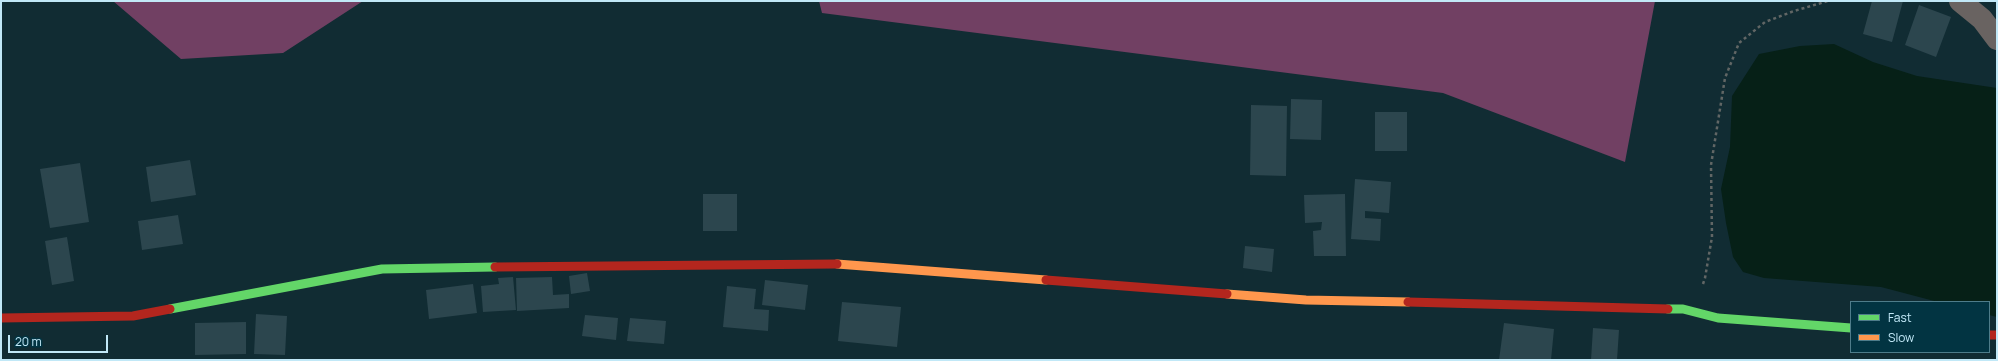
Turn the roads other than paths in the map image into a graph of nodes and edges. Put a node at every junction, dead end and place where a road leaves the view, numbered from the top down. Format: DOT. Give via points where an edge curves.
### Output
graph roads {
  1 [pos="1960,1"];
  2 [pos="1997,39"];
  3 [pos="1,318"];
  4 [pos="1850,328"];
  1 -- 2 [label="street" via="1982,19"];
  3 -- 4 [label="street" via="133,316 382,269 821,262 1306,300 1683,309 1718,318"];
}
